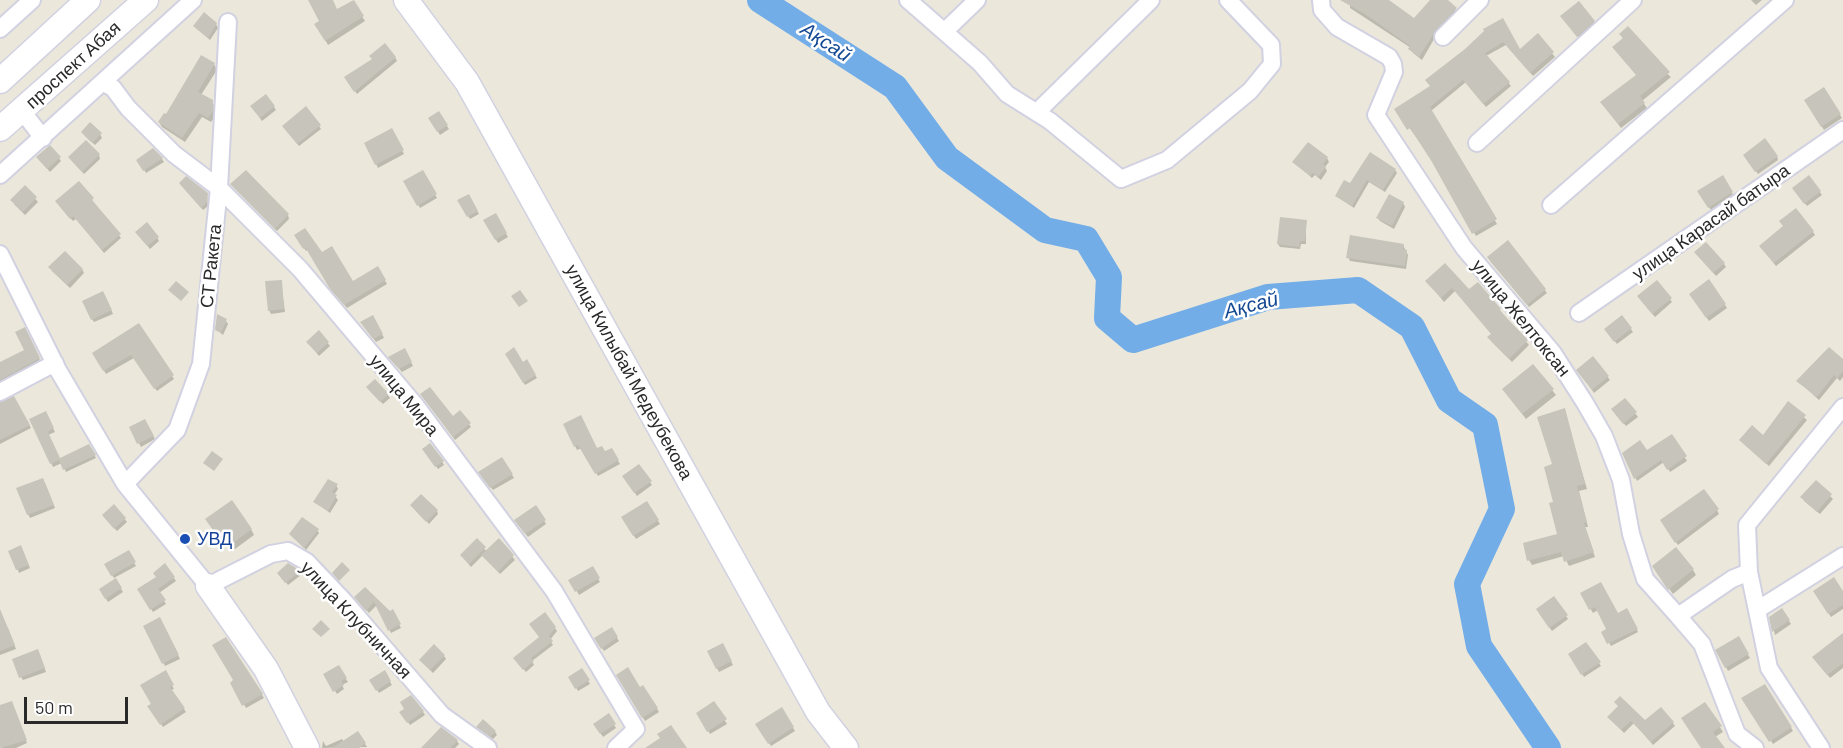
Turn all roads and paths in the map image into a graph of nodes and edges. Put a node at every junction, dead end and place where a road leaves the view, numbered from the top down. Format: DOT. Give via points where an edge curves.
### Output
graph roads {
  1 [pos="32,0"];
  2 [pos="88,0"];
  3 [pos="146,0"];
  4 [pos="193,0"];
  5 [pos="406,0"];
  6 [pos="908,0"];
  7 [pos="977,0"];
  8 [pos="1151,0"];
  9 [pos="1228,0"];
  10 [pos="1321,0"];
  11 [pos="1480,0"];
  12 [pos="1633,0"];
  13 [pos="1785,0"];
  14 [pos="228,22"];
  15 [pos="0,29"];
  16 [pos="945,31"];
  17 [pos="1443,37"];
  18 [pos="0,81"];
  19 [pos="104,83"];
  20 [pos="0,91"];
  21 [pos="1036,112"];
  22 [pos="13,119"];
  23 [pos="1843,130"];
  24 [pos="43,138"];
  25 [pos="1477,143"];
  26 [pos="0,175"];
  27 [pos="219,188"];
  28 [pos="1551,206"];
  29 [pos="0,254"];
  30 [pos="1579,313"];
  31 [pos="56,366"];
  32 [pos="0,392"];
  33 [pos="1843,406"];
  34 [pos="125,484"];
  35 [pos="1843,556"];
  36 [pos="1749,572"];
  37 [pos="208,586"];
  38 [pos="1757,610"];
  39 [pos="1678,616"];
  40 [pos="307,748"];
  41 [pos="488,748"];
  42 [pos="616,748"];
  43 [pos="846,748"];
  44 [pos="1755,748"];
  45 [pos="1821,748"];
  1 -- 15 [label="street"];
  2 -- 18 [label="main road, проспект Абая"];
  3 -- 22 [label="main road, проспект Абая"];
  4 -- 19 [label="street"];
  5 -- 43 [label="main road, улица Килыбай Медеубекова" via="467,82 818,712"];
  6 -- 16 [label="street"];
  7 -- 16 [label="street"];
  8 -- 21 [label="street"];
  9 -- 21 [label="street" via="1271,45 1272,64 1250,91 1167,160 1121,179"];
  10 -- 39 [label="street, улица Желтоксан" via="1322,10 1337,27 1389,57 1395,72 1376,115 1464,248 1553,353 1585,404 1604,436 1621,480 1642,572"];
  11 -- 17 [label="street"];
  12 -- 25 [label="street"];
  13 -- 28 [label="street"];
  14 -- 27 [label="street, СТ Ракета"];
  16 -- 21 [label="street" via="1007,94"];
  19 -- 24 [label="street"];
  19 -- 27 [label="street, улица Мира" via="174,153"];
  20 -- 22 [label="main road" via="13,102"];
  22 -- 24 [label="street"];
  23 -- 30 [label="street, улица Карасай батыра"];
  24 -- 26 [label="street"];
  27 -- 34 [label="street, СТ Ракета" via="201,364 177,430"];
  27 -- 42 [label="street, улица Мира" via="300,269 416,406 554,591 636,729"];
  29 -- 31 [label="street"];
  31 -- 32 [label="street"];
  31 -- 34 [label="street"];
  33 -- 36 [label="street" via="1747,525"];
  34 -- 37 [label="street"];
  35 -- 38 [label="street"];
  36 -- 38 [label="street"];
  36 -- 39 [label="street" via="1732,579"];
  37 -- 40 [label="main road" via="266,669"];
  37 -- 41 [label="street, улица Клубничная" via="271,554 288,551 307,562 343,600 442,715"];
  38 -- 45 [label="street" via="1769,668"];
  39 -- 44 [label="street, улица Желтоксан" via="1702,645 1737,734"];
}
